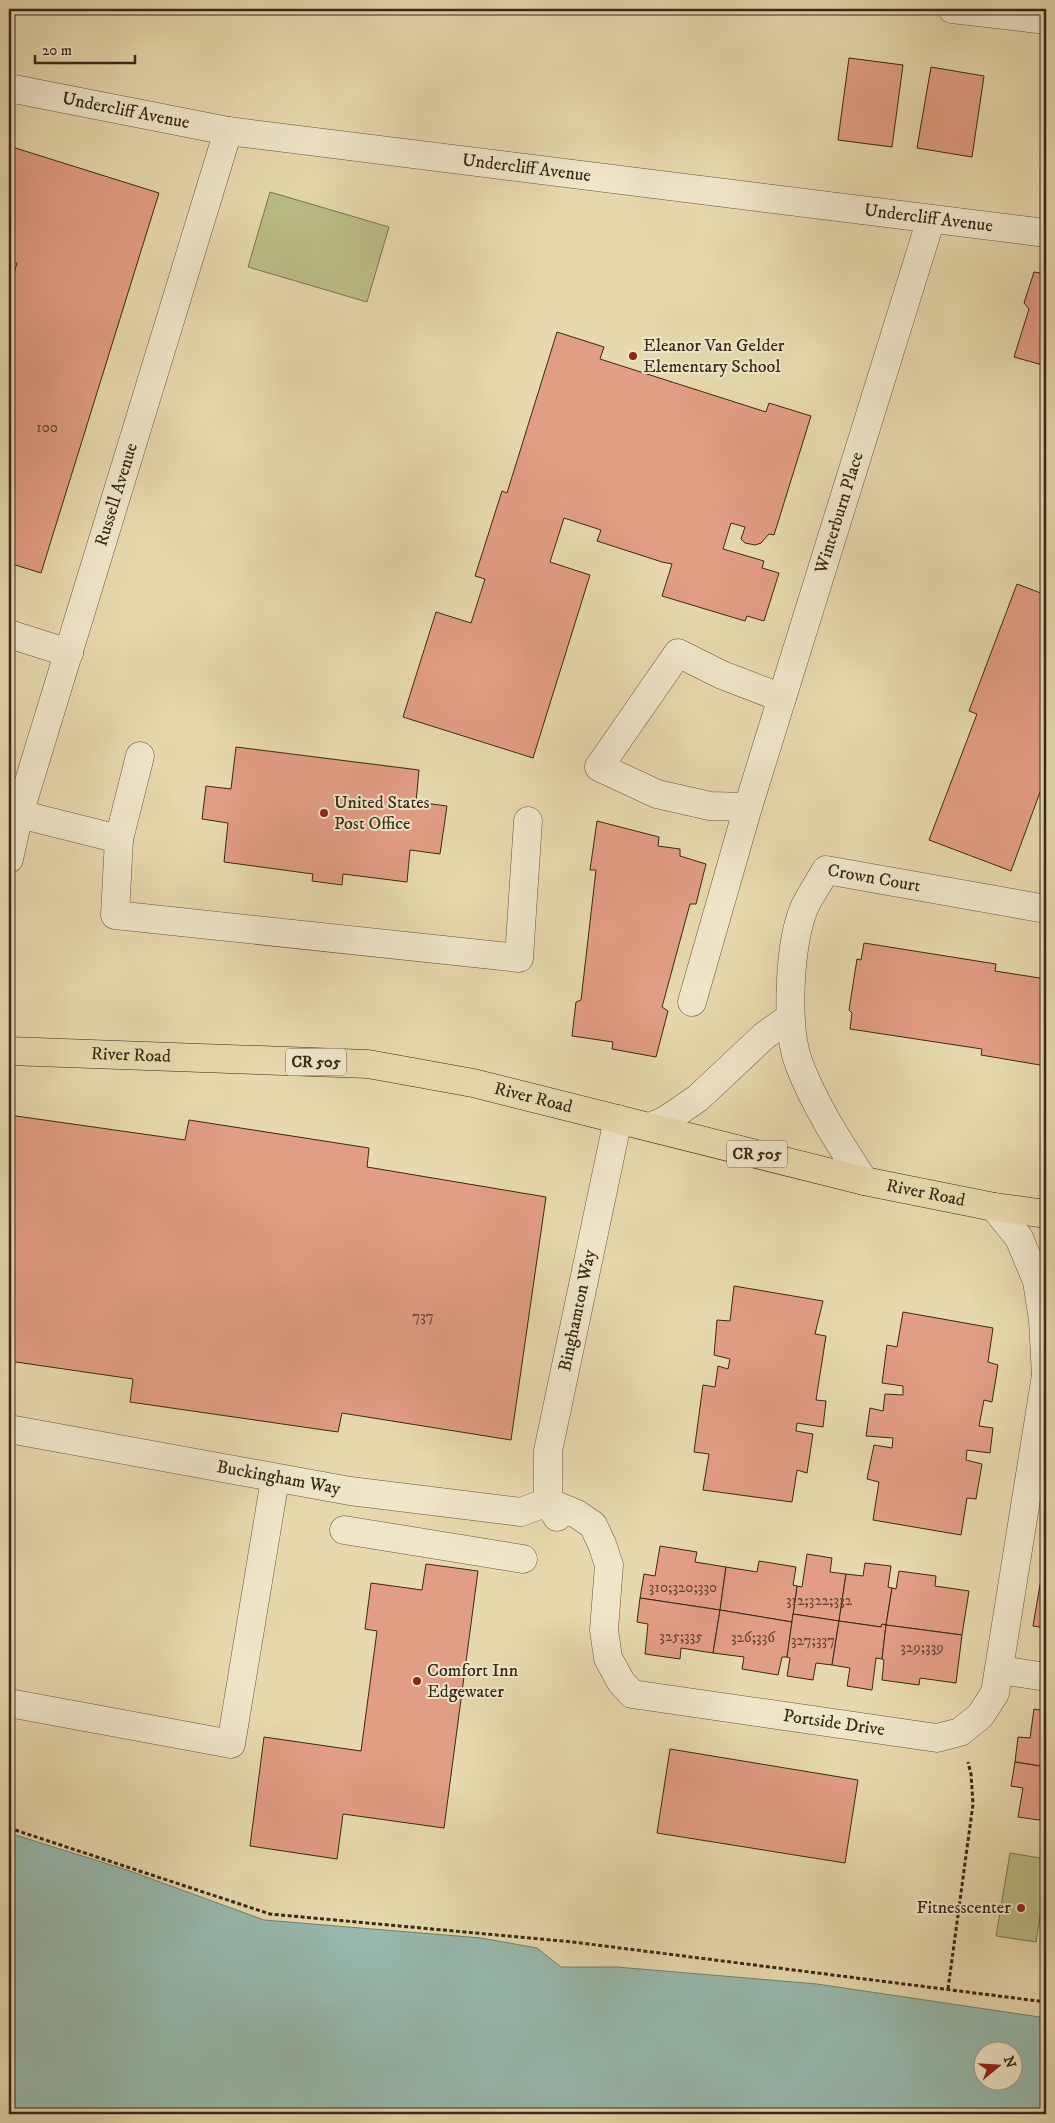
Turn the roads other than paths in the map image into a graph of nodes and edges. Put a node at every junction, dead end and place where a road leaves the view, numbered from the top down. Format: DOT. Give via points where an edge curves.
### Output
graph roads {
  1 [pos="952,9"];
  2 [pos="1046,20"];
  3 [pos="9,88"];
  4 [pos="228,131"];
  5 [pos="932,219"];
  6 [pos="1046,233"];
  7 [pos="9,634"];
  8 [pos="69,652"];
  9 [pos="782,698"];
  10 [pos="140,756"];
  11 [pos="748,807"];
  12 [pos="20,814"];
  13 [pos="528,821"];
  14 [pos="119,839"];
  15 [pos="9,859"];
  16 [pos="1046,909"];
  17 [pos="692,1002"];
  18 [pos="789,1018"];
  19 [pos="9,1051"];
  20 [pos="618,1119"];
  21 [pos="650,1127"];
  22 [pos="864,1181"];
  23 [pos="994,1207"];
  24 [pos="1046,1214"];
  25 [pos="1046,1376"];
  26 [pos="9,1429"];
  27 [pos="275,1478"];
  28 [pos="548,1502"];
  29 [pos="344,1530"];
  30 [pos="523,1559"];
  31 [pos="1000,1670"];
  32 [pos="1046,1677"];
  33 [pos="9,1703"];
  1 -- 2 [label="street"];
  3 -- 4 [label="street, Undercliff Avenue"];
  4 -- 5 [label="street, Undercliff Avenue"];
  4 -- 8 [label="street, Russell Avenue"];
  5 -- 6 [label="street, Undercliff Avenue"];
  5 -- 9 [label="street, Winterburn Place"];
  7 -- 8 [label="street"];
  8 -- 12 [label="street, Russell Avenue"];
  9 -- 11 [label="street, Winterburn Place"];
  9 -- 11 [label="street" via="722,675 678,652 599,767 657,794 710,806"];
  10 -- 14 [label="street"];
  11 -- 17 [label="street, Winterburn Place"];
  12 -- 14 [label="street"];
  12 -- 15 [label="street, Russell Avenue"];
  13 -- 14 [label="street" via="518,958 115,915"];
  16 -- 18 [label="street, Crown Court" via="826,870 805,907 797,936"];
  18 -- 21 [label="street" via="764,1036 698,1098"];
  18 -- 22 [label="street, Crown Court" via="798,1063 815,1100"];
  19 -- 20 [label="main road, River Road / CR 505" via="368,1064 473,1083"];
  20 -- 21 [label="main road, River Road / CR 505"];
  20 -- 28 [label="street, Binghamton Way" via="548,1451"];
  21 -- 22 [label="main road, River Road / CR 505"];
  22 -- 23 [label="main road, River Road / CR 505"];
  23 -- 24 [label="main road, River Road / CR 505"];
  23 -- 25 [label="street, Portside Drive" via="1019,1238 1037,1281"];
  25 -- 31 [label="street, Portside Drive"];
  26 -- 27 [label="street, Buckingham Way"];
  27 -- 28 [label="street, Buckingham Way" via="350,1491 521,1512"];
  27 -- 33 [label="street" via="231,1744"];
  28 -- 31 [label="street, Portside Drive" via="562,1526 579,1537 602,1544 609,1565 604,1630 608,1658 632,1694 937,1738 960,1732 980,1716 995,1693"];
  29 -- 30 [label="street"];
  31 -- 32 [label="street"];
}
